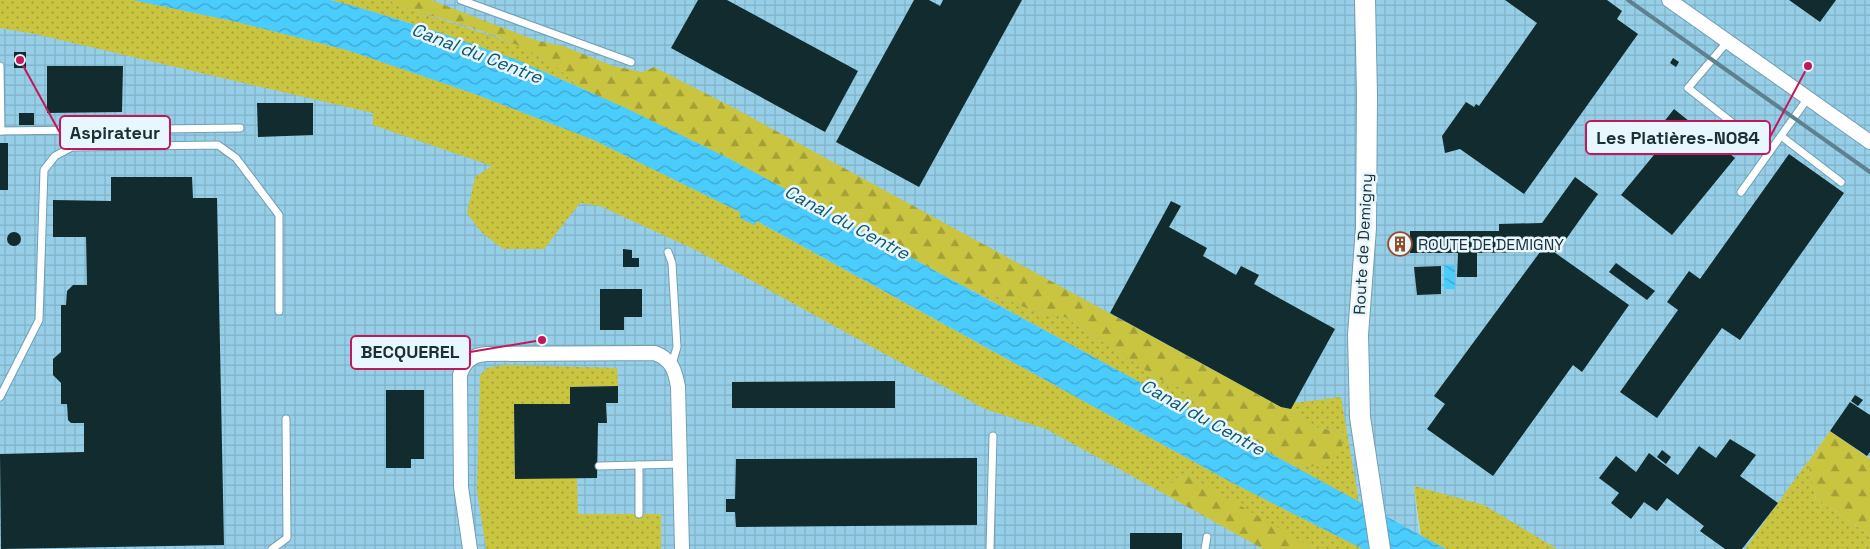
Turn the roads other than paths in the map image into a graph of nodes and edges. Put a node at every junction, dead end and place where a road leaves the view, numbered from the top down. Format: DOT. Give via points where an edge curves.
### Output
graph roads {
  1 [pos="461,0"];
  2 [pos="1365,0"];
  3 [pos="1669,0"];
  4 [pos="1728,41"];
  5 [pos="631,62"];
  6 [pos="0,66"];
  7 [pos="1808,98"];
  8 [pos="240,128"];
  9 [pos="1,131"];
  10 [pos="1744,132"];
  11 [pos="1781,136"];
  12 [pos="1870,142"];
  13 [pos="1841,182"];
  14 [pos="1741,192"];
  15 [pos="668,252"];
  16 [pos="279,311"];
  17 [pos="672,364"];
  18 [pos="0,397"];
  19 [pos="286,418"];
  20 [pos="993,436"];
  21 [pos="679,464"];
  22 [pos="639,465"];
  23 [pos="599,466"];
  24 [pos="639,514"];
  25 [pos="1207,537"];
  26 [pos="272,549"];
  27 [pos="470,549"];
  28 [pos="682,549"];
  29 [pos="990,549"];
  30 [pos="1205,549"];
  31 [pos="1380,549"];
  1 -- 5 [label="lane"];
  2 -- 31 [label="main road, Route de Demigny" via="1366,228 1358,335 1360,417"];
  3 -- 4 [label="street"];
  4 -- 7 [label="street"];
  4 -- 10 [label="lane" via="1688,88"];
  6 -- 9 [label="lane"];
  7 -- 11 [label="lane"];
  7 -- 12 [label="street"];
  8 -- 9 [label="lane"];
  11 -- 13 [label="lane"];
  11 -- 14 [label="lane"];
  15 -- 17 [label="lane" via="672,263 677,347"];
  16 -- 18 [label="lane" via="279,215 236,158 218,145 72,147 55,156 44,170 40,320"];
  17 -- 21 [label="street" via="678,386"];
  17 -- 27 [label="street" via="655,353 487,354 468,360 460,375 461,487"];
  19 -- 26 [label="lane" via="287,538"];
  20 -- 29 [label="lane"];
  21 -- 22 [label="lane"];
  21 -- 28 [label="street"];
  22 -- 23 [label="lane"];
  22 -- 24 [label="lane"];
  25 -- 30 [label="lane"];
}
